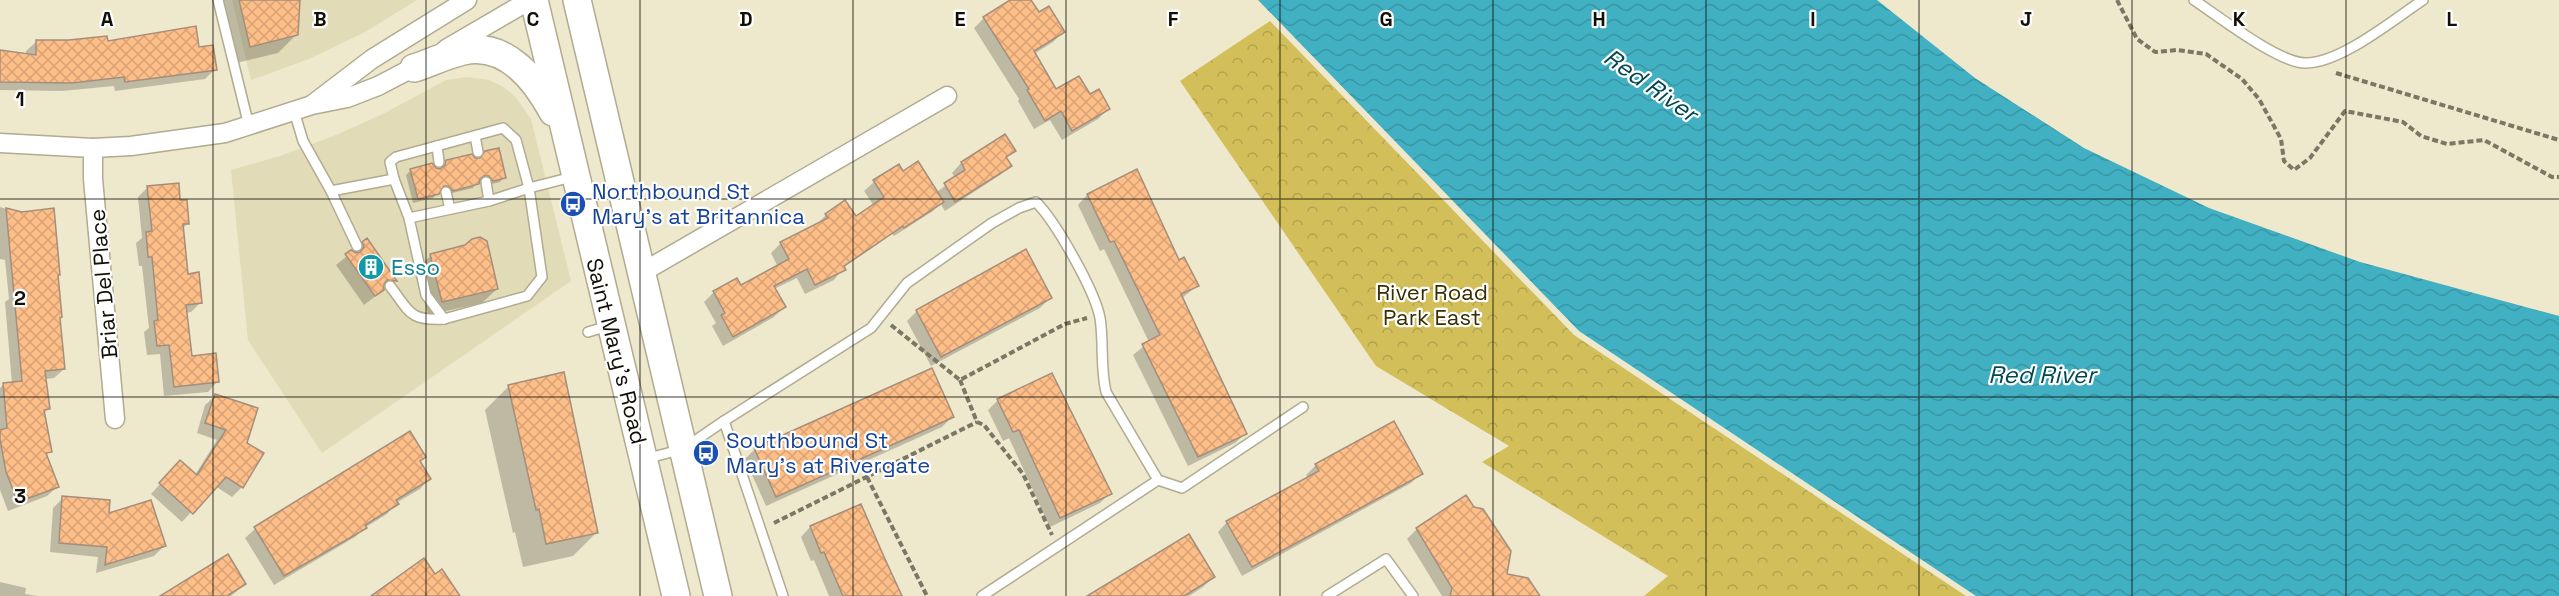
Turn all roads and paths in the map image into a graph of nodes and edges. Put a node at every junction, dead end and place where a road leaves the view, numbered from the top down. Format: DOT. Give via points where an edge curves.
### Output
graph roads {
  1 [pos="218,0"];
  2 [pos="467,0"];
  3 [pos="532,0"];
  4 [pos="576,0"];
  5 [pos="2117,0"];
  6 [pos="2194,0"];
  7 [pos="2423,0"];
  8 [pos="2305,64"];
  9 [pos="414,68"];
  10 [pos="947,96"];
  11 [pos="312,105"];
  12 [pos="294,111"];
  13 [pos="249,126"];
  14 [pos="476,136"];
  15 [pos="566,136"];
  16 [pos="2559,140"];
  17 [pos="0,143"];
  18 [pos="436,146"];
  19 [pos="93,148"];
  20 [pos="478,152"];
  21 [pos="439,162"];
  22 [pos="575,176"];
  23 [pos="2559,177"];
  24 [pos="393,179"];
  25 [pos="486,182"];
  26 [pos="529,188"];
  27 [pos="331,191"];
  28 [pos="446,192"];
  29 [pos="489,201"];
  30 [pos="450,209"];
  31 [pos="409,218"];
  32 [pos="357,246"];
  33 [pos="641,273"];
  34 [pos="390,286"];
  35 [pos="1099,314"];
  36 [pos="880,317"];
  37 [pos="444,319"];
  38 [pos="960,380"];
  39 [pos="1304,407"];
  40 [pos="115,419"];
  41 [pos="724,421"];
  42 [pos="978,422"];
  43 [pos="683,449"];
  44 [pos="643,459"];
  45 [pos="867,477"];
  46 [pos="1158,480"];
  47 [pos="760,529"];
  48 [pos="1057,546"];
  49 [pos="676,596"];
  50 [pos="718,596"];
  51 [pos="783,596"];
  52 [pos="927,596"];
  53 [pos="982,596"];
  54 [pos="1327,596"];
  55 [pos="1413,596"];
  1 -- 13 [label="lane"];
  2 -- 11 [label="street" via="378,55"];
  3 -- 9 [label="street"];
  3 -- 15 [label="main road, Saint Mary’s Road"];
  4 -- 33 [label="main road, Saint Mary’s Road"];
  5 -- 23 [label="path" via="2137,39 2155,52 2206,54 2242,79 2259,99 2281,139 2284,161 2294,170 2310,158 2345,111 2403,122 2421,136 2447,144 2484,140 2552,177"];
  6 -- 8 [label="lane" via="2272,52"];
  7 -- 8 [label="lane" via="2338,56"];
  8 -- 16 [label="path"];
  9 -- 11 [label="street" via="348,98"];
  9 -- 15 [label="main road" via="465,51 486,50 503,56 524,70 542,92"];
  10 -- 33 [label="street"];
  11 -- 12 [label="street"];
  12 -- 13 [label="street"];
  12 -- 27 [label="lane" via="303,141"];
  13 -- 19 [label="street" via="197,138"];
  14 -- 18 [label="lane"];
  14 -- 20 [label="lane"];
  14 -- 26 [label="lane" via="504,128 516,140"];
  15 -- 22 [label="main road, Saint Mary’s Road"];
  17 -- 19 [label="street"];
  18 -- 21 [label="lane"];
  18 -- 24 [label="lane" via="396,157 390,162"];
  19 -- 40 [label="street, Briar Del Place"];
  22 -- 26 [label="lane"];
  22 -- 44 [label="main road, Saint Mary’s Road" via="599,329"];
  24 -- 27 [label="lane"];
  24 -- 31 [label="lane"];
  25 -- 29 [label="lane"];
  26 -- 29 [label="lane"];
  26 -- 37 [label="lane" via="542,277 527,296"];
  27 -- 32 [label="lane"];
  28 -- 30 [label="lane"];
  29 -- 30 [label="lane"];
  30 -- 31 [label="lane"];
  31 -- 37 [label="lane" via="426,295"];
  33 -- 43 [label="main road, Saint Mary’s Road"];
  34 -- 37 [label="lane" via="412,315 423,320"];
  35 -- 36 [label="lane" via="1050,216 1036,202 992,223 907,283"];
  35 -- 38 [label="path" via="1065,324"];
  35 -- 46 [label="lane" via="1106,392"];
  36 -- 38 [label="path"];
  36 -- 41 [label="lane" via="871,328"];
  38 -- 42 [label="path"];
  39 -- 46 [label="lane" via="1182,488"];
  41 -- 43 [label="lane"];
  41 -- 47 [label="lane"];
  42 -- 45 [label="path"];
  42 -- 48 [label="path" via="1023,474"];
  43 -- 44 [label="lane"];
  43 -- 50 [label="main road, Saint Mary’s Road"];
  44 -- 49 [label="main road, Saint Mary’s Road"];
  45 -- 47 [label="path"];
  45 -- 52 [label="path"];
  46 -- 48 [label="lane"];
  47 -- 51 [label="lane"];
  48 -- 53 [label="lane"];
  54 -- 55 [label="lane" via="1386,559"];
}
